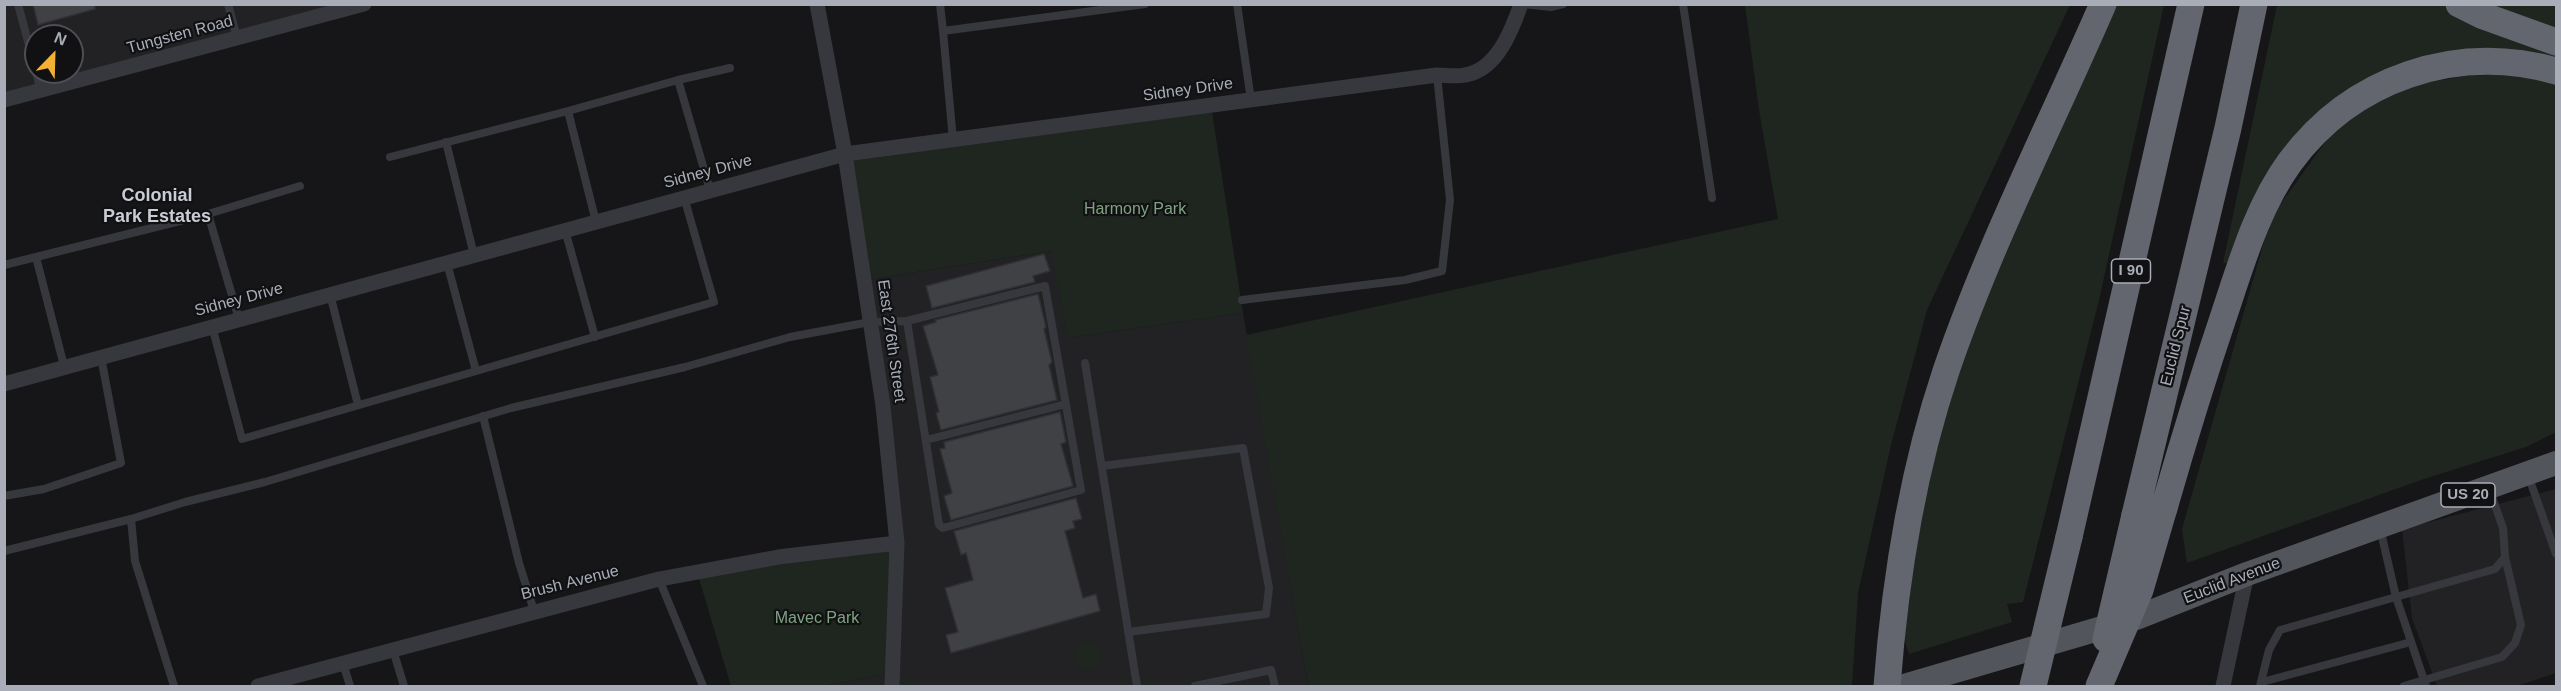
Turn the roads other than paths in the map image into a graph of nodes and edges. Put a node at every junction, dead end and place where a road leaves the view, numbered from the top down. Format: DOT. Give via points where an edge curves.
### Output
graph roads {
  1 [pos="18,4"];
  2 [pos="228,4"];
  3 [pos="364,4"];
  4 [pos="817,4"];
  5 [pos="939,4"];
  6 [pos="1144,4"];
  7 [pos="1237,4"];
  8 [pos="1522,4"];
  9 [pos="1563,4"];
  10 [pos="1683,4"];
  11 [pos="2103,4"];
  12 [pos="2191,4"];
  13 [pos="2254,4"];
  14 [pos="2459,4"];
  15 [pos="331,9"];
  16 [pos="943,30"];
  17 [pos="237,38"];
  18 [pos="2556,42"];
  19 [pos="730,68"];
  20 [pos="2556,71"];
  21 [pos="1437,75"];
  22 [pos="678,80"];
  23 [pos="41,91"];
  24 [pos="4,100"];
  25 [pos="1251,100"];
  26 [pos="568,111"];
  27 [pos="953,140"];
  28 [pos="446,142"];
  29 [pos="845,154"];
  30 [pos="390,157"];
  31 [pos="300,186"];
  32 [pos="710,190"];
  33 [pos="684,197"];
  34 [pos="1712,198"];
  35 [pos="208,214"];
  36 [pos="596,222"];
  37 [pos="565,230"];
  38 [pos="474,255"];
  39 [pos="36,257"];
  40 [pos="447,262"];
  41 [pos="4,265"];
  42 [pos="330,294"];
  43 [pos="1242,300"];
  44 [pos="239,319"];
  45 [pos="907,321"];
  46 [pos="870,322"];
  47 [pos="212,326"];
  48 [pos="595,337"];
  49 [pos="101,356"];
  50 [pos="1085,363"];
  51 [pos="64,366"];
  52 [pos="476,371"];
  53 [pos="4,384"];
  54 [pos="1066,404"];
  55 [pos="358,405"];
  56 [pos="483,416"];
  57 [pos="926,440"];
  58 [pos="2556,463"];
  59 [pos="1102,466"];
  60 [pos="2527,474"];
  61 [pos="2489,488"];
  62 [pos="4,496"];
  63 [pos="131,519"];
  64 [pos="2380,526"];
  65 [pos="2553,534"];
  66 [pos="897,543"];
  67 [pos="4,551"];
  68 [pos="2556,554"];
  69 [pos="2505,557"];
  70 [pos="2247,574"];
  71 [pos="659,579"];
  72 [pos="2396,597"];
  73 [pos="534,611"];
  74 [pos="1128,632"];
  75 [pos="2411,642"];
  76 [pos="393,650"];
  77 [pos="343,663"];
  78 [pos="296,681"];
  79 [pos="2425,683"];
  80 [pos="2261,684"];
  81 [pos="174,687"];
  82 [pos="258,687"];
  83 [pos="350,687"];
  84 [pos="405,687"];
  85 [pos="703,687"];
  86 [pos="892,687"];
  87 [pos="1137,687"];
  88 [pos="1196,687"];
  89 [pos="1275,687"];
  90 [pos="1887,687"];
  91 [pos="1904,687"];
  92 [pos="2033,687"];
  93 [pos="2094,687"];
  94 [pos="2100,687"];
  95 [pos="2223,687"];
  96 [pos="2404,687"];
  1 -- 23 [label="lane"];
  2 -- 17 [label="lane"];
  3 -- 15 [label="street, Tungsten Road"];
  4 -- 29 [label="street, East 276th Street"];
  5 -- 16 [label="lane"];
  6 -- 16 [label="lane"];
  7 -- 25 [label="lane"];
  8 -- 9 [label="lane"];
  8 -- 21 [label="street, Sidney Drive" via="1511,35 1491,62 1467,75"];
  10 -- 34 [label="lane"];
  11 -- 90 [label="highway" via="2014,200 1946,370 1910,511"];
  12 -- 92 [label="highway, I 90, bridge"];
  13 -- 93 [label="highway, Euclid Spur, bridge"];
  14 -- 18 [label="highway"];
  15 -- 17 [label="street, Tungsten Road"];
  16 -- 27 [label="lane"];
  17 -- 23 [label="street, Tungsten Road"];
  19 -- 22 [label="lane"];
  20 -- 94 [label="highway, bridge" via="2514,62 2471,61 2406,74 2368,92 2333,116 2304,145 2278,181 2248,245 2202,381 2140,590"];
  21 -- 25 [label="street, Sidney Drive"];
  21 -- 43 [label="lane" via="1450,200 1442,271 1405,280"];
  22 -- 26 [label="lane"];
  22 -- 32 [label="lane"];
  23 -- 24 [label="street, Tungsten Road"];
  25 -- 27 [label="street, Sidney Drive"];
  26 -- 28 [label="lane"];
  26 -- 36 [label="lane"];
  27 -- 29 [label="street, Sidney Drive"];
  28 -- 30 [label="lane"];
  28 -- 38 [label="lane"];
  29 -- 32 [label="street, Sidney Drive"];
  29 -- 46 [label="street, East 276th Street"];
  31 -- 35 [label="lane"];
  32 -- 33 [label="street, Sidney Drive"];
  33 -- 36 [label="street, Sidney Drive"];
  33 -- 48 [label="lane" via="714,302"];
  35 -- 39 [label="lane"];
  35 -- 44 [label="lane"];
  36 -- 37 [label="street, Sidney Drive"];
  37 -- 38 [label="street, Sidney Drive"];
  37 -- 48 [label="lane"];
  38 -- 40 [label="street, Sidney Drive"];
  39 -- 41 [label="lane"];
  39 -- 51 [label="lane"];
  40 -- 42 [label="street, Sidney Drive"];
  40 -- 52 [label="lane"];
  42 -- 44 [label="street, Sidney Drive"];
  42 -- 55 [label="lane"];
  44 -- 47 [label="street, Sidney Drive"];
  45 -- 46 [label="lane"];
  45 -- 54 [label="lane" via="1045,286"];
  45 -- 57 [label="lane"];
  46 -- 56 [label="lane" via="790,337"];
  46 -- 66 [label="street, East 276th Street"];
  47 -- 49 [label="street, Sidney Drive"];
  47 -- 55 [label="lane" via="242,439"];
  48 -- 52 [label="lane"];
  49 -- 51 [label="street, Sidney Drive"];
  49 -- 62 [label="lane" via="121,463 44,489"];
  50 -- 59 [label="lane"];
  51 -- 53 [label="street, Sidney Drive"];
  52 -- 55 [label="lane"];
  54 -- 57 [label="lane"];
  54 -- 57 [label="lane" via="1081,490 943,528 939,525"];
  56 -- 63 [label="lane"];
  56 -- 73 [label="lane"];
  58 -- 60 [label="main road, Euclid Avenue / US 20"];
  59 -- 74 [label="lane"];
  59 -- 74 [label="lane" via="1243,448 1269,588 1266,614"];
  60 -- 61 [label="main road, Euclid Avenue / US 20"];
  60 -- 65 [label="lane"];
  61 -- 64 [label="main road, Euclid Avenue / US 20"];
  61 -- 69 [label="lane" via="2503,528"];
  63 -- 67 [label="lane"];
  63 -- 81 [label="lane" via="135,561"];
  64 -- 70 [label="main road, Euclid Avenue / US 20"];
  64 -- 72 [label="lane"];
  65 -- 68 [label="lane"];
  66 -- 71 [label="street, Brush Avenue" via="777,557"];
  66 -- 86 [label="street, East 276th Street"];
  69 -- 72 [label="lane" via="2495,569"];
  69 -- 79 [label="lane" via="2522,625 2516,643 2502,657"];
  70 -- 91 [label="main road, Euclid Avenue / US 20" via="2136,618"];
  70 -- 95 [label="street"];
  71 -- 73 [label="street, Brush Avenue"];
  71 -- 85 [label="lane"];
  72 -- 75 [label="lane"];
  72 -- 80 [label="lane" via="2280,630 2269,650"];
  73 -- 76 [label="street, Brush Avenue"];
  74 -- 87 [label="lane"];
  75 -- 79 [label="lane"];
  75 -- 80 [label="lane"];
  76 -- 77 [label="street, Brush Avenue"];
  76 -- 84 [label="lane"];
  77 -- 78 [label="street, Brush Avenue"];
  77 -- 83 [label="lane"];
  78 -- 82 [label="street, Brush Avenue"];
  79 -- 96 [label="lane"];
  88 -- 89 [label="lane" via="1270,670"];
}
